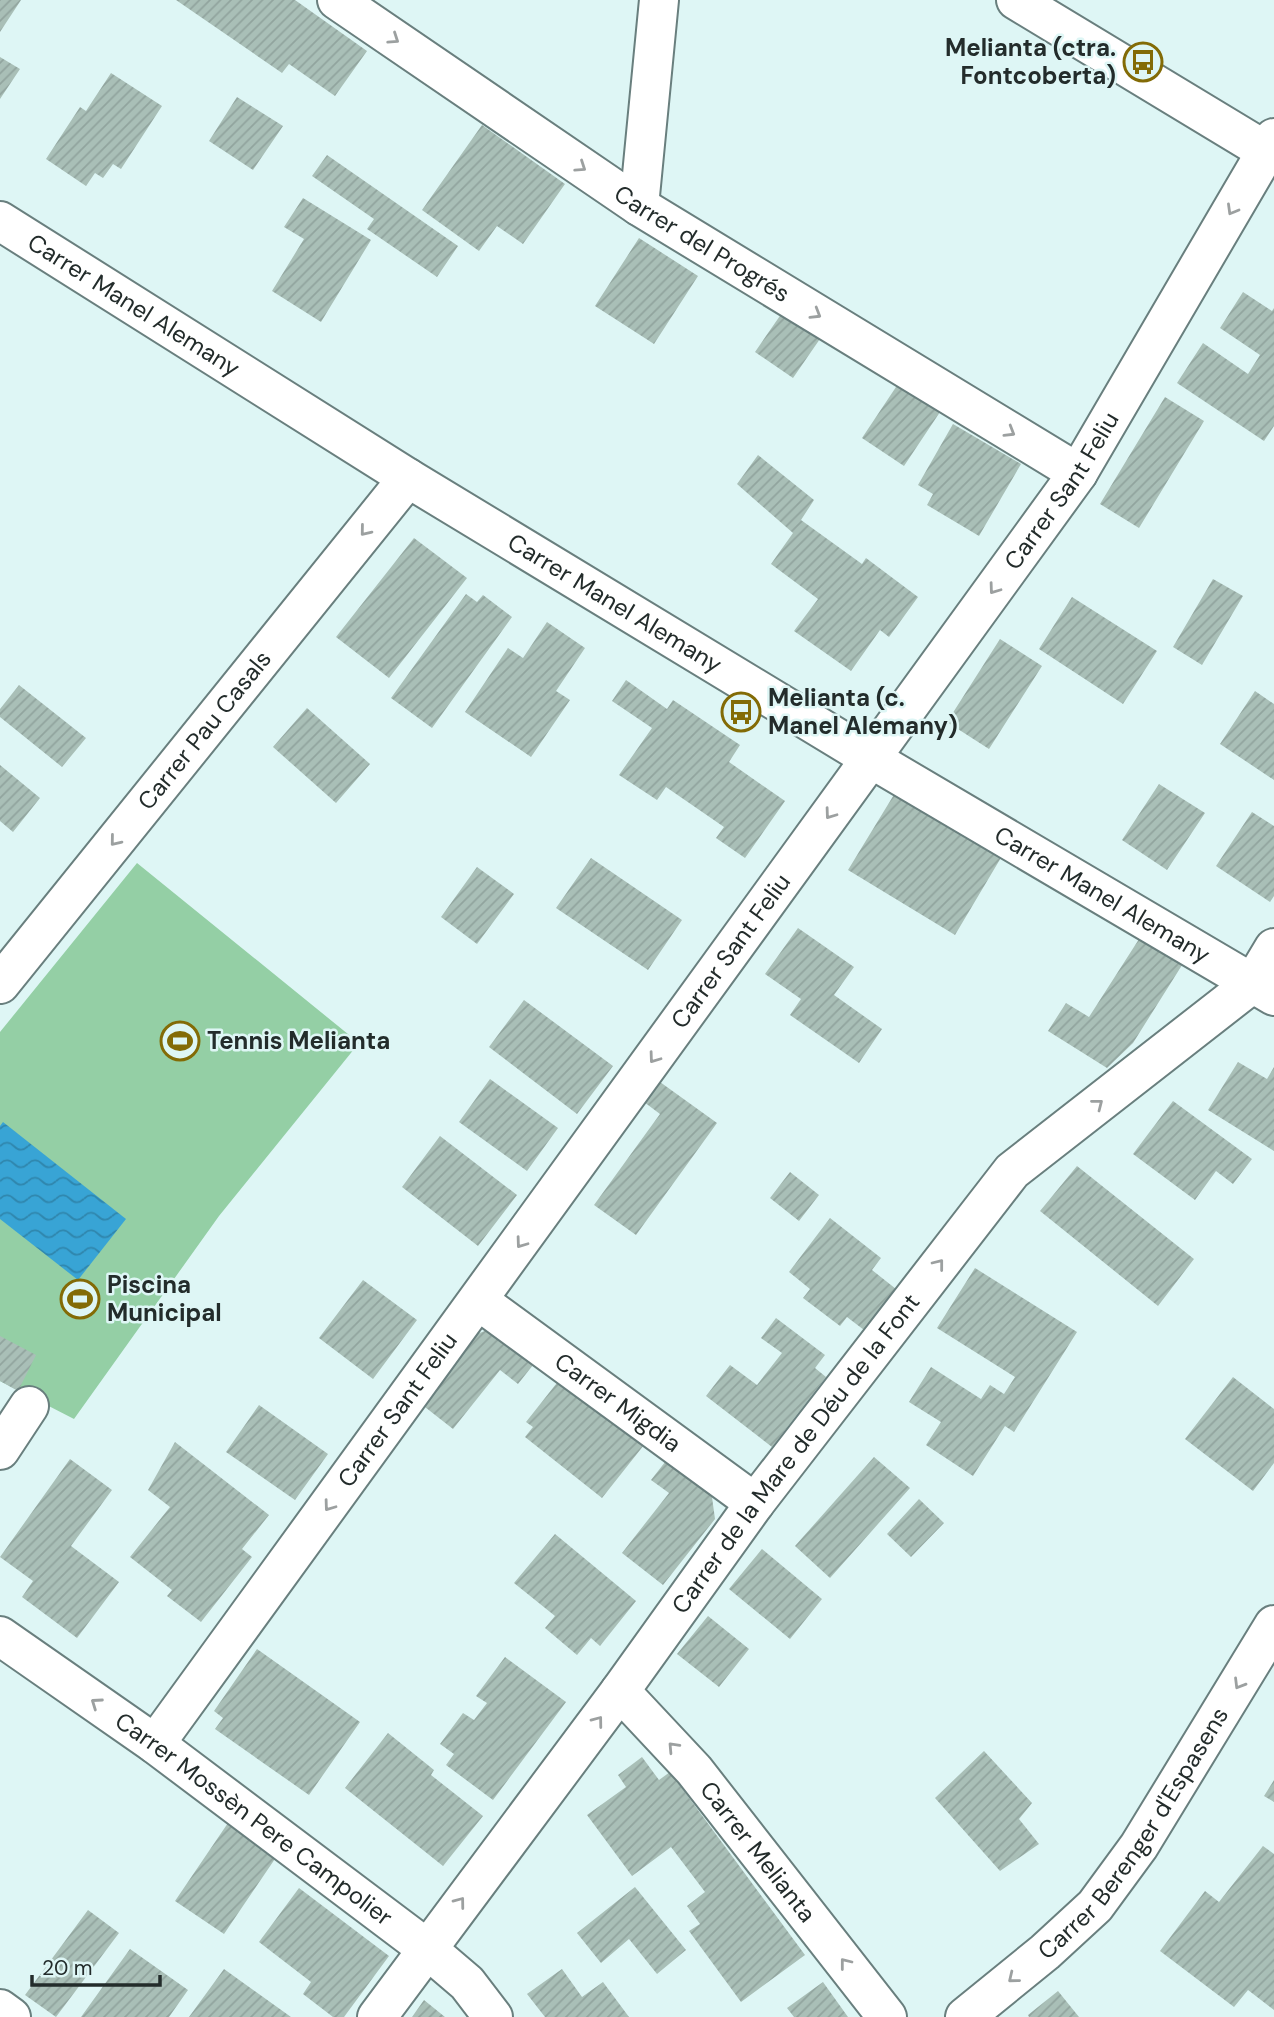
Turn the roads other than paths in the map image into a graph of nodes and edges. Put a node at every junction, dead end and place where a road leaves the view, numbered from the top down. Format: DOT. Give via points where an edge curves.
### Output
graph roads {
  1 [pos="337,0"];
  2 [pos="659,0"];
  3 [pos="1016,0"];
  4 [pos="1271,148"];
  5 [pos="639,206"];
  6 [pos="0,221"];
  7 [pos="1078,473"];
  8 [pos="408,478"];
  9 [pos="870,758"];
  10 [pos="1274,948"];
  11 [pos="0,984"];
  12 [pos="1264,989"];
  13 [pos="480,1301"];
  14 [pos="29,1406"];
  15 [pos="0,1450"];
  16 [pos="755,1503"];
  17 [pos="1274,1625"];
  18 [pos="0,1636"];
  19 [pos="620,1691"];
  20 [pos="155,1744"];
  21 [pos="425,1948"];
  22 [pos="0,2009"];
  23 [pos="11,2017"];
  24 [pos="377,2017"];
  25 [pos="493,2017"];
  26 [pos="887,2017"];
  27 [pos="965,2017"];
  1 -- 5 [label="street, Carrer del Progrés, one-way"];
  2 -- 5 [label="street"];
  3 -- 4 [label="street"];
  4 -- 7 [label="street, Carrer Sant Feliu, one-way"];
  5 -- 7 [label="street, Carrer del Progrés, one-way"];
  6 -- 8 [label="street, Carrer Manel Alemany"];
  7 -- 9 [label="street, Carrer Sant Feliu, one-way"];
  8 -- 9 [label="street, Carrer Manel Alemany"];
  8 -- 11 [label="street, Carrer Pau Casals, one-way"];
  9 -- 12 [label="street, Carrer Manel Alemany"];
  9 -- 13 [label="street, Carrer Sant Feliu, one-way"];
  10 -- 12 [label="street, Carrer de la Mare de Déu de la Font"];
  16 -- 12 [label="street, Carrer de la Mare de Déu de la Font, one-way" via="1012,1171"];
  13 -- 16 [label="street, Carrer Migdia"];
  13 -- 20 [label="street, Carrer Sant Feliu, one-way"];
  14 -- 15 [label="street"];
  16 -- 19 [label="street, Carrer de la Mare de Déu de la Font"];
  17 -- 27 [label="street, Carrer Berenger d'Espasens, one-way" via="1139,1846 1095,1906"];
  20 -- 18 [label="street, Carrer Mossèn Pere Campolier, one-way"];
  21 -- 19 [label="street, Carrer de la Mare de Déu de la Font, one-way"];
  26 -- 19 [label="street, Carrer Melianta, one-way" via="694,1770"];
  20 -- 21 [label="street, Carrer Mossèn Pere Campolier"];
  21 -- 24 [label="street, Carrer de la Mare de Déu de la Font"];
  21 -- 25 [label="street, Carrer Mossèn Pere Campolier" via="467,1983"];
  22 -- 23 [label="street"];
}
